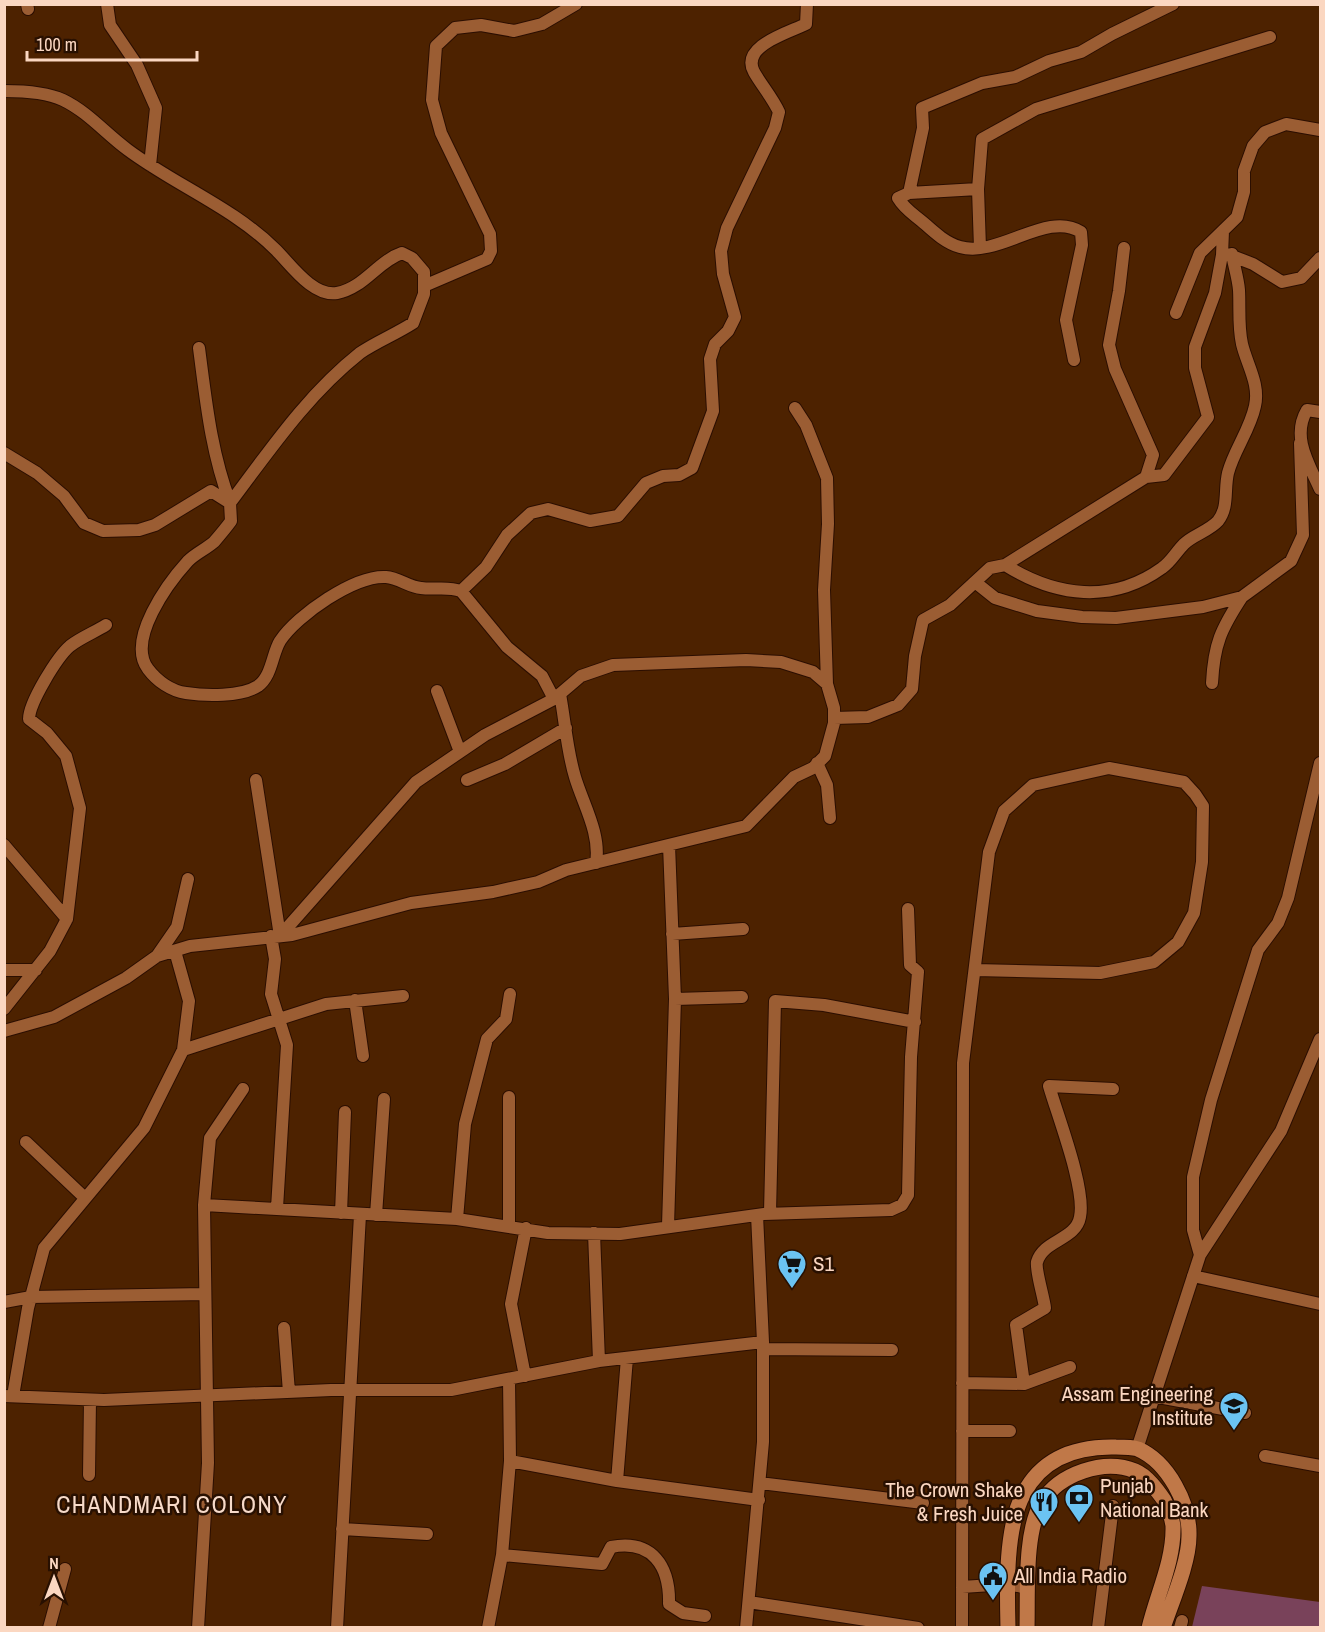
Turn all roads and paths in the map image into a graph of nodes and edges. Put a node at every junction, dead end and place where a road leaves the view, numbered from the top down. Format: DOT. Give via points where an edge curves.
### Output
graph roads {
  1 [pos="107,4"];
  2 [pos="576,4"];
  3 [pos="807,4"];
  4 [pos="1173,4"];
  5 [pos="1270,37"];
  6 [pos="4,91"];
  7 [pos="1320,130"];
  8 [pos="150,165"];
  9 [pos="978,189"];
  10 [pos="909,193"];
  11 [pos="1223,231"];
  12 [pos="980,248"];
  13 [pos="1124,249"];
  14 [pos="1227,254"];
  15 [pos="1320,258"];
  16 [pos="424,286"];
  17 [pos="1176,313"];
  18 [pos="199,348"];
  19 [pos="1074,360"];
  20 [pos="795,408"];
  21 [pos="1320,412"];
  22 [pos="1300,443"];
  23 [pos="4,453"];
  24 [pos="1317,471"];
  25 [pos="1146,477"];
  26 [pos="1320,489"];
  27 [pos="230,504"];
  28 [pos="1005,565"];
  29 [pos="975,582"];
  30 [pos="461,591"];
  31 [pos="1242,597"];
  32 [pos="106,626"];
  33 [pos="1212,683"];
  34 [pos="827,684"];
  35 [pos="437,691"];
  36 [pos="557,697"];
  37 [pos="834,718"];
  38 [pos="566,728"];
  39 [pos="460,752"];
  40 [pos="817,763"];
  41 [pos="1320,763"];
  42 [pos="256,780"];
  43 [pos="467,780"];
  44 [pos="830,818"];
  45 [pos="4,845"];
  46 [pos="669,845"];
  47 [pos="596,863"];
  48 [pos="188,879"];
  49 [pos="908,909"];
  50 [pos="67,919"];
  51 [pos="743,929"];
  52 [pos="672,934"];
  53 [pos="275,936"];
  54 [pos="175,951"];
  55 [pos="157,956"];
  56 [pos="4,970"];
  57 [pos="36,970"];
  58 [pos="975,970"];
  59 [pos="510,994"];
  60 [pos="403,996"];
  61 [pos="742,997"];
  62 [pos="675,999"];
  63 [pos="354,1000"];
  64 [pos="4,1009"];
  65 [pos="278,1020"];
  66 [pos="915,1022"];
  67 [pos="4,1031"];
  68 [pos="1320,1039"];
  69 [pos="183,1050"];
  70 [pos="363,1056"];
  71 [pos="243,1089"];
  72 [pos="1113,1089"];
  73 [pos="509,1097"];
  74 [pos="384,1099"];
  75 [pos="345,1112"];
  76 [pos="26,1142"];
  77 [pos="86,1198"];
  78 [pos="204,1205"];
  79 [pos="277,1208"];
  80 [pos="341,1213"];
  81 [pos="770,1214"];
  82 [pos="360,1215"];
  83 [pos="376,1215"];
  84 [pos="757,1215"];
  85 [pos="457,1219"];
  86 [pos="509,1225"];
  87 [pos="668,1226"];
  88 [pos="526,1228"];
  89 [pos="594,1233"];
  90 [pos="1200,1255"];
  91 [pos="1193,1276"];
  92 [pos="205,1294"];
  93 [pos="31,1297"];
  94 [pos="4,1302"];
  95 [pos="1320,1304"];
  96 [pos="284,1328"];
  97 [pos="764,1346"];
  98 [pos="892,1350"];
  99 [pos="627,1358"];
  100 [pos="599,1361"];
  101 [pos="1070,1367"];
  102 [pos="525,1376"];
  103 [pos="509,1379"];
  104 [pos="962,1383"];
  105 [pos="1024,1383"];
  106 [pos="349,1390"];
  107 [pos="289,1392"];
  108 [pos="9,1396"];
  109 [pos="205,1396"];
  110 [pos="1153,1396"];
  111 [pos="90,1400"];
  112 [pos="1245,1413"];
  113 [pos="962,1431"];
  114 [pos="1010,1431"];
  115 [pos="1137,1449"];
  116 [pos="1265,1456"];
  117 [pos="510,1461"];
  118 [pos="1320,1466"];
  119 [pos="89,1474"];
  120 [pos="617,1481"];
  121 [pos="760,1483"];
  122 [pos="759,1500"];
  123 [pos="923,1503"];
  124 [pos="1113,1506"];
  125 [pos="342,1529"];
  126 [pos="427,1534"];
  127 [pos="502,1555"];
  128 [pos="65,1569"];
  129 [pos="1007,1584"];
  130 [pos="962,1587"];
  131 [pos="1028,1588"];
  132 [pos="749,1602"];
  133 [pos="705,1616"];
  134 [pos="868,1624"];
  135 [pos="49,1628"];
  136 [pos="198,1628"];
  137 [pos="337,1628"];
  138 [pos="488,1628"];
  139 [pos="746,1628"];
  140 [pos="918,1628"];
  141 [pos="962,1628"];
  142 [pos="1008,1628"];
  143 [pos="1027,1628"];
  144 [pos="1098,1628"];
  145 [pos="1149,1628"];
  146 [pos="1163,1628"];
  1 -- 8 [label="street" via="110,25 137,65 156,108"];
  2 -- 16 [label="street" via="542,24 514,31 481,25 455,28 436,46 432,100 441,133 490,234 491,251 487,259"];
  3 -- 30 [label="street" via="806,24 756,49 751,57 753,70 779,112 727,228 721,251 735,317 715,344 710,360 713,411 692,468 646,483 618,516 590,521 548,509 531,513 507,535 486,567"];
  4 -- 10 [label="street" via="1081,52 1049,61 1016,77 982,83 922,108 923,128"];
  5 -- 9 [label="street" via="1036,109 982,139"];
  6 -- 8 [label="street" via="62,99"];
  7 -- 11 [label="street" via="1286,124 1265,132 1252,146 1237,217"];
  8 -- 16 [label="street" via="267,241 320,291 336,293 358,285 389,258 402,253 424,272"];
  9 -- 10 [label="street"];
  9 -- 12 [label="street"];
  10 -- 12 [label="street" via="898,198 903,208 939,237 960,247"];
  11 -- 14 [label="street"];
  11 -- 17 [label="street" via="1200,253"];
  12 -- 19 [label="street" via="1049,227 1071,225 1082,231 1083,245 1066,320"];
  13 -- 25 [label="street" via="1108,345 1153,455"];
  14 -- 15 [label="street" via="1282,282 1301,278"];
  14 -- 25 [label="street" via="1195,347 1195,368 1208,417 1164,475"];
  14 -- 28 [label="street" via="1239,289 1239,324 1255,380 1256,405 1235,449 1227,477 1226,507 1217,523 1185,543 1164,567 1134,584 1105,593 1063,591 1024,577"];
  16 -- 27 [label="street" via="413,324 362,352 307,403 275,440"];
  18 -- 27 [label="street" via="211,440"];
  20 -- 34 [label="street" via="827,478"];
  21 -- 22 [label="street" via="1307,410 1302,419"];
  22 -- 24 [label="street"];
  22 -- 31 [label="street" via="1303,535 1291,561"];
  23 -- 27 [label="street" via="64,496 84,523 103,531 139,530 155,525 212,491"];
  24 -- 26 [label="street"];
  25 -- 28 [label="street"];
  27 -- 30 [label="street" via="231,521 172,580 143,632 144,664 169,687 185,693 211,693 240,692 258,685 292,626 356,582 384,577 418,588 450,587"];
  28 -- 29 [label="street" via="990,568"];
  29 -- 31 [label="street" via="995,598 1037,612 1082,617 1116,618 1203,607"];
  29 -- 37 [label="street" via="950,605 923,620 912,689 898,705 868,717"];
  30 -- 36 [label="street" via="507,647 542,676"];
  31 -- 33 [label="street" via="1213,651"];
  32 -- 50 [label="street" via="69,646 29,710 29,718 66,756 80,808"];
  34 -- 36 [label="street" via="813,672 781,662 704,661 606,667 581,676"];
  34 -- 37 [label="street"];
  35 -- 39 [label="street"];
  36 -- 38 [label="street"];
  36 -- 39 [label="street"];
  37 -- 40 [label="street" via="832,739 825,756"];
  38 -- 43 [label="street" via="505,764"];
  38 -- 47 [label="street" via="574,776 593,830"];
  39 -- 53 [label="street" via="416,782"];
  40 -- 44 [label="street" via="827,785"];
  40 -- 46 [label="street" via="794,777 746,826"];
  41 -- 90 [label="street" via="1288,898 1278,923 1258,950 1211,1100 1193,1177 1192,1230"];
  42 -- 53 [label="street"];
  45 -- 50 [label="street"];
  46 -- 47 [label="street"];
  46 -- 52 [label="street"];
  47 -- 53 [label="street" via="494,892 411,903 368,917"];
  48 -- 55 [label="street" via="177,927"];
  49 -- 66 [label="street" via="910,965 918,972"];
  50 -- 57 [label="street"];
  51 -- 52 [label="street"];
  52 -- 62 [label="street"];
  53 -- 54 [label="street"];
  53 -- 65 [label="street" via="271,994"];
  54 -- 55 [label="street"];
  54 -- 69 [label="street" via="189,1001"];
  55 -- 67 [label="street" via="126,978 54,1017"];
  56 -- 57 [label="street"];
  57 -- 64 [label="street"];
  58 -- 58 [label="street" via="989,852 1004,810 1033,785 1108,768 1184,782 1195,794 1203,806 1202,862 1194,913 1178,942 1154,962 1100,973"];
  58 -- 104 [label="street" via="963,1063"];
  59 -- 85 [label="street" via="506,1019 487,1039 465,1124"];
  60 -- 63 [label="street"];
  61 -- 62 [label="street"];
  62 -- 87 [label="street"];
  63 -- 65 [label="street" via="326,1004"];
  63 -- 70 [label="street"];
  65 -- 69 [label="street"];
  65 -- 79 [label="street" via="287,1045"];
  66 -- 81 [label="street" via="910,1057 908,1195 902,1205 891,1210"];
  66 -- 81 [label="street" via="775,1000"];
  68 -- 90 [label="street" via="1281,1131"];
  69 -- 77 [label="street" via="144,1128"];
  71 -- 78 [label="street" via="210,1138"];
  72 -- 105 [label="street" via="1050,1086 1080,1195 1080,1218 1072,1232 1044,1250 1036,1264 1045,1308 1016,1324"];
  73 -- 86 [label="street"];
  74 -- 83 [label="street"];
  75 -- 80 [label="street"];
  76 -- 77 [label="street"];
  77 -- 93 [label="street" via="44,1248"];
  78 -- 79 [label="street"];
  78 -- 92 [label="street"];
  79 -- 80 [label="street"];
  80 -- 82 [label="street"];
  81 -- 84 [label="street"];
  82 -- 83 [label="street"];
  82 -- 106 [label="street"];
  83 -- 85 [label="street"];
  84 -- 87 [label="street"];
  84 -- 97 [label="street"];
  85 -- 86 [label="street"];
  86 -- 88 [label="street"];
  87 -- 89 [label="street" via="620,1234"];
  88 -- 89 [label="street" via="548,1233"];
  88 -- 102 [label="street" via="512,1304"];
  89 -- 100 [label="street"];
  90 -- 91 [label="street"];
  91 -- 95 [label="street"];
  91 -- 110 [label="street"];
  92 -- 93 [label="street"];
  92 -- 109 [label="street"];
  93 -- 94 [label="street"];
  93 -- 108 [label="street"];
  96 -- 107 [label="street"];
  97 -- 98 [label="street"];
  97 -- 99 [label="street"];
  97 -- 121 [label="street"];
  99 -- 100 [label="street"];
  99 -- 120 [label="street"];
  100 -- 102 [label="street"];
  101 -- 105 [label="street"];
  102 -- 103 [label="street"];
  103 -- 106 [label="street" via="451,1390"];
  103 -- 117 [label="street"];
  104 -- 105 [label="street"];
  104 -- 113 [label="street"];
  106 -- 107 [label="street"];
  106 -- 125 [label="street"];
  107 -- 109 [label="street"];
  108 -- 111 [label="street"];
  109 -- 111 [label="street"];
  109 -- 136 [label="street" via="208,1463"];
  110 -- 112 [label="street"];
  110 -- 115 [label="street"];
  111 -- 119 [label="street"];
  113 -- 114 [label="street"];
  113 -- 130 [label="street"];
  115 -- 129 [label="main road" via="1081,1448 1063,1454 1032,1479 1018,1503"];
  115 -- 146 [label="main road" via="1152,1458 1177,1487 1190,1534"];
  116 -- 118 [label="street"];
  117 -- 120 [label="street"];
  117 -- 127 [label="street"];
  120 -- 122 [label="street"];
  121 -- 122 [label="street"];
  121 -- 123 [label="street"];
  122 -- 132 [label="street"];
  124 -- 144 [label="street"];
  125 -- 126 [label="street"];
  125 -- 137 [label="street"];
  127 -- 133 [label="street" via="602,1564 611,1548 628,1544 648,1552 663,1566 669,1604 683,1613"];
  127 -- 138 [label="street"];
  128 -- 135 [label="street"];
  129 -- 130 [label="street"];
  129 -- 131 [label="street"];
  129 -- 142 [label="main road"];
  130 -- 141 [label="street"];
  131 -- 143 [label="main road"];
  131 -- 145 [label="main road" via="1033,1530 1049,1492 1062,1481 1089,1469 1136,1471 1159,1492 1173,1524"];
  132 -- 134 [label="street"];
  132 -- 139 [label="street"];
  134 -- 140 [label="street"];
}
